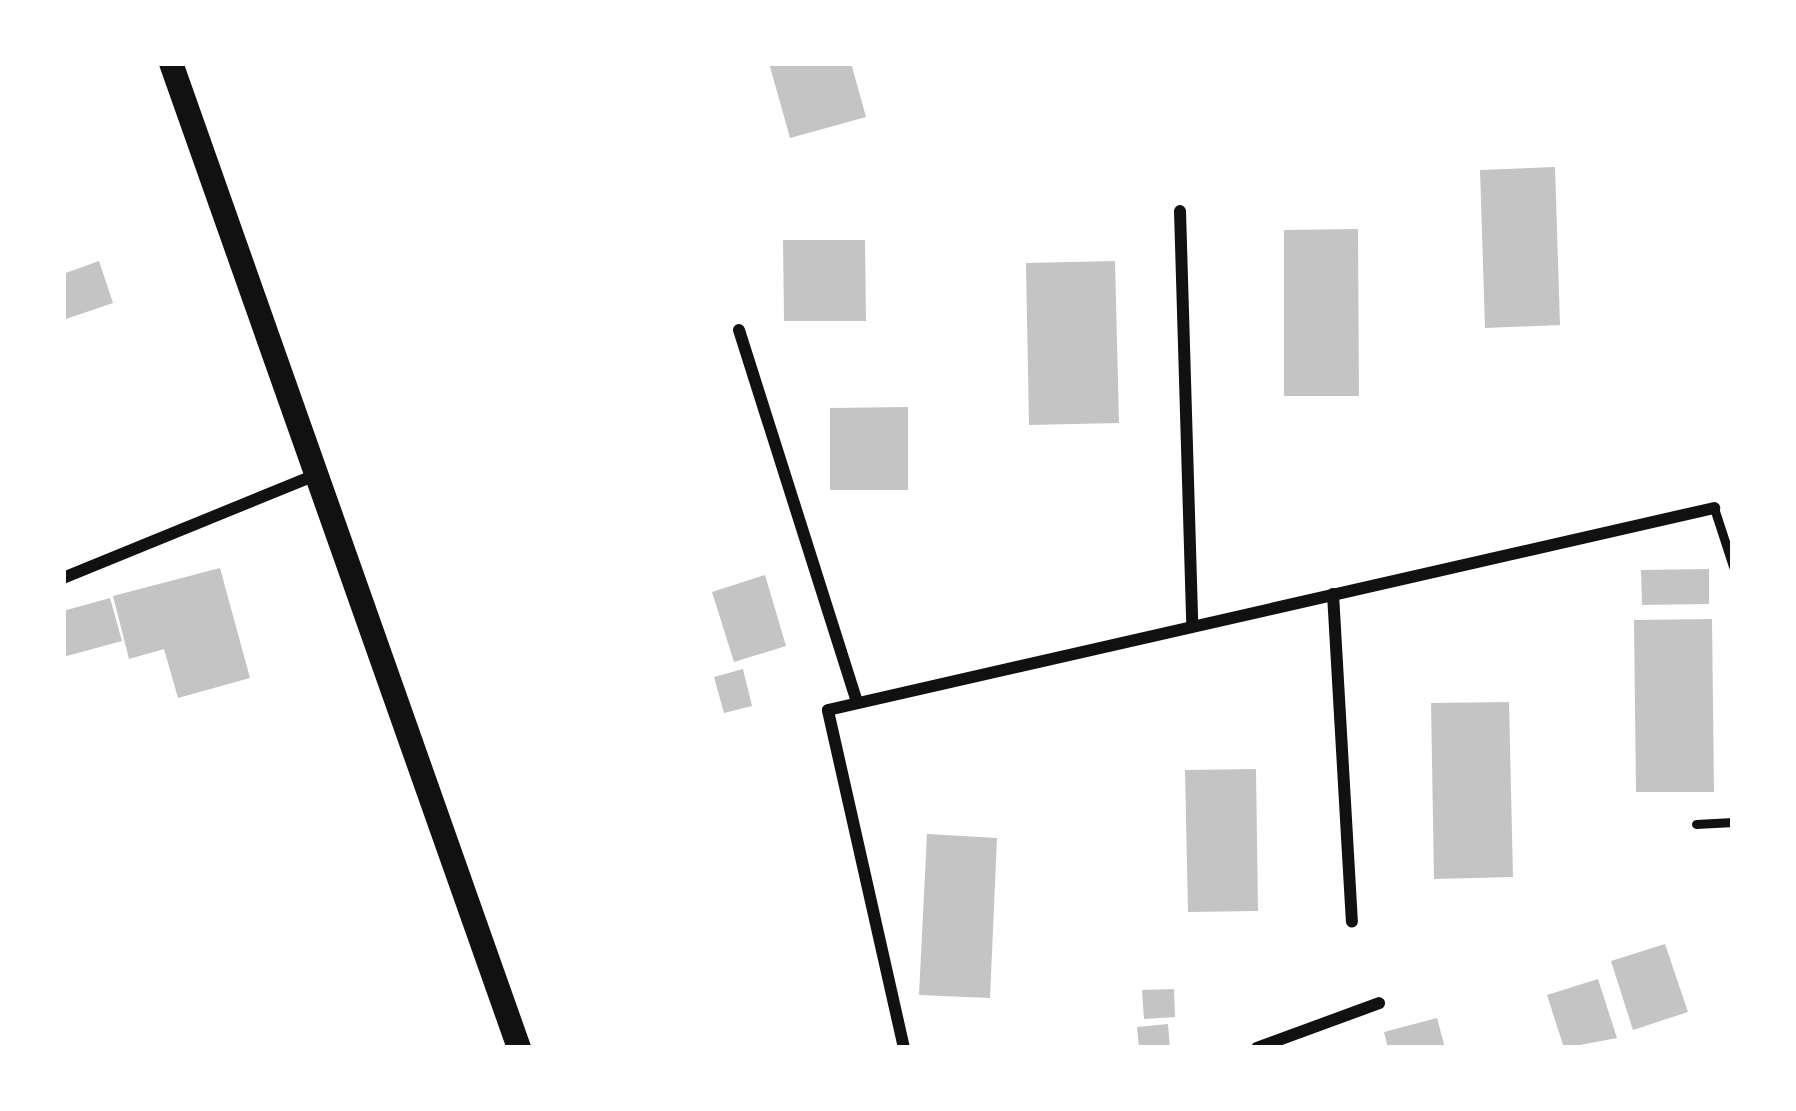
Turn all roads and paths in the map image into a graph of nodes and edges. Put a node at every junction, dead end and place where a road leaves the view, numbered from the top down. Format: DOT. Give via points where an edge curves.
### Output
graph roads {
  1 [pos="171,63"];
  2 [pos="1180,211"];
  3 [pos="740,330"];
  4 [pos="318,475"];
  5 [pos="1714,508"];
  6 [pos="1733,566"];
  7 [pos="63,578"];
  8 [pos="1333,594"];
  9 [pos="1192,626"];
  10 [pos="856,703"];
  11 [pos="1733,822"];
  12 [pos="1696,824"];
  13 [pos="1352,921"];
  14 [pos="1379,1003"];
  15 [pos="519,1048"];
  16 [pos="904,1048"];
  17 [pos="1258,1048"];
  1 -- 4 [label="main road"];
  2 -- 9 [label="street"];
  3 -- 10 [label="street"];
  4 -- 7 [label="street"];
  4 -- 15 [label="main road"];
  5 -- 6 [label="lane"];
  5 -- 8 [label="street"];
  8 -- 9 [label="street"];
  8 -- 13 [label="street"];
  9 -- 10 [label="street"];
  10 -- 16 [label="street" via="828,710"];
  11 -- 12 [label="lane"];
  14 -- 17 [label="street"];
}
